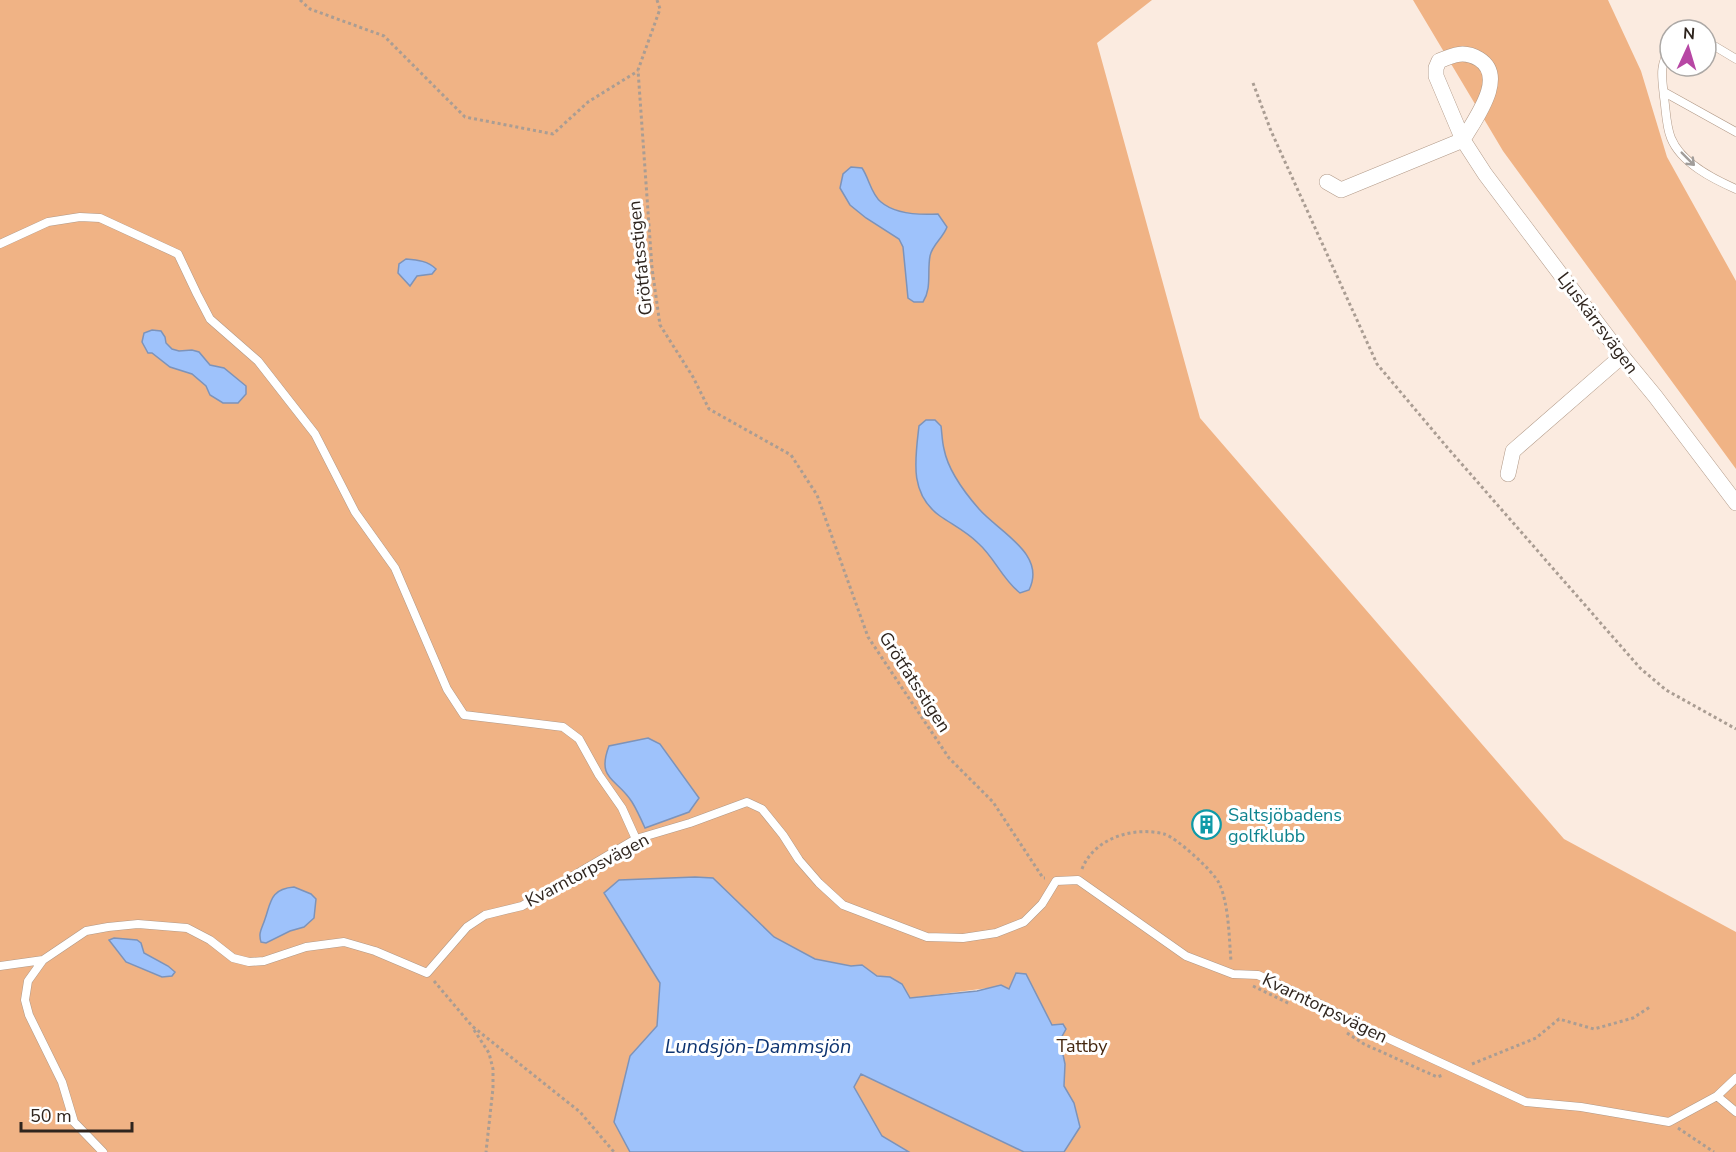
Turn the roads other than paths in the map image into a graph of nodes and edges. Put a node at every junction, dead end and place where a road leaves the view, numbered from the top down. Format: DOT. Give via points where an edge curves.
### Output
graph roads {
  1 [pos="1718,48"];
  2 [pos="1736,59"];
  3 [pos="1663,78"];
  4 [pos="1664,92"];
  5 [pos="1736,132"];
  6 [pos="1463,140"];
  7 [pos="1327,182"];
  8 [pos="1736,189"];
  9 [pos="0,244"];
  10 [pos="1622,357"];
  11 [pos="1508,474"];
  12 [pos="1736,503"];
  13 [pos="636,839"];
  14 [pos="43,960"];
  15 [pos="0,966"];
  16 [pos="1736,1078"];
  17 [pos="1717,1096"];
  18 [pos="1736,1112"];
  19 [pos="102,1152"];
  1 -- 2 [label="lane"];
  3 -- 4 [label="lane"];
  4 -- 5 [label="lane"];
  4 -- 8 [label="lane, one-way" via="1672,141 1710,178"];
  6 -- 6 [label="street, Ljuskärrsvägen" via="1436,76 1439,61 1456,54 1476,57 1490,74 1489,91"];
  6 -- 7 [label="street" via="1341,190"];
  6 -- 10 [label="street, Ljuskärrsvägen"];
  9 -- 13 [label="lane" via="48,222 100,218 178,254 210,319 258,361 315,434 355,512 395,568 447,689 464,715 563,727 579,739 622,808"];
  10 -- 11 [label="street" via="1513,451"];
  10 -- 12 [label="street, Ljuskärrsvägen"];
  13 -- 14 [label="lane, Kvarntorpsvägen" via="522,906 485,915 467,927 427,973 344,942 249,962 233,958 187,928 138,924 86,931"];
  13 -- 17 [label="lane, Kvarntorpsvägen" via="747,802 762,809 799,860 843,905 927,937 963,938 996,933 1024,922 1042,904 1056,881 1078,879 1186,956 1233,974 1258,975 1526,1102 1669,1122"];
  14 -- 15 [label="lane"];
  14 -- 19 [label="lane" via="28,981 25,1000 29,1015 58,1073 74,1122"];
  16 -- 17 [label="lane"];
  17 -- 18 [label="lane"];
}
